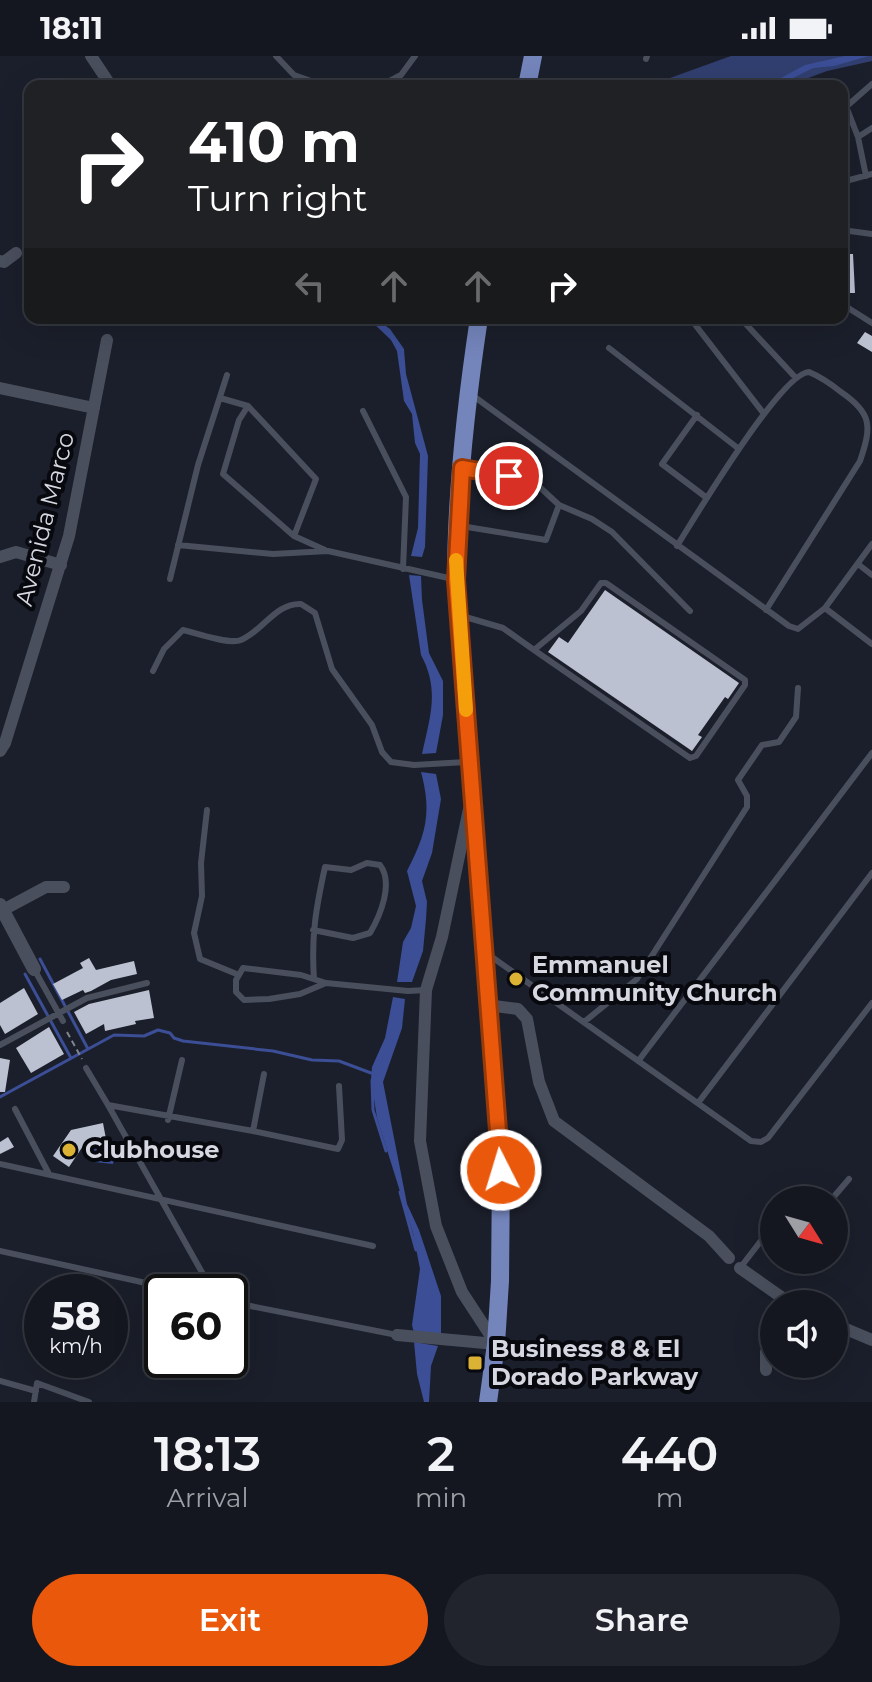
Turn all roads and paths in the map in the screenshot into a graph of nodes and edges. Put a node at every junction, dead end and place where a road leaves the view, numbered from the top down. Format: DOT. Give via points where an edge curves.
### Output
graph roads {
  1 [pos="91,56"];
  2 [pos="276,56"];
  3 [pos="415,56"];
  4 [pos="533,56"];
  5 [pos="107,80"];
  6 [pos="308,80"];
  7 [pos="391,80"];
  8 [pos="528,80"];
  9 [pos="872,84"];
  10 [pos="848,105"];
  11 [pos="848,109"];
  12 [pos="872,128"];
  13 [pos="858,137"];
  14 [pos="870,175"];
  15 [pos="848,180"];
  16 [pos="848,231"];
  17 [pos="872,234"];
  18 [pos="16,253"];
  19 [pos="0,261"];
  20 [pos="848,308"];
  21 [pos="872,323"];
  22 [pos="478,324"];
  23 [pos="695,324"];
  24 [pos="746,324"];
  25 [pos="107,340"];
  26 [pos="609,348"];
  27 [pos="227,375"];
  28 [pos="795,377"];
  29 [pos="0,388"];
  30 [pos="467,392"];
  31 [pos="220,398"];
  32 [pos="248,406"];
  33 [pos="94,408"];
  34 [pos="363,411"];
  35 [pos="764,414"];
  36 [pos="697,415"];
  37 [pos="739,449"];
  38 [pos="462,468"];
  39 [pos="707,498"];
  40 [pos="559,505"];
  41 [pos="457,526"];
  42 [pos="294,536"];
  43 [pos="872,544"];
  44 [pos="178,545"];
  45 [pos="677,546"];
  46 [pos="328,551"];
  47 [pos="0,557"];
  48 [pos="858,564"];
  49 [pos="61,565"];
  50 [pos="403,569"];
  51 [pos="872,575"];
  52 [pos="170,579"];
  53 [pos="456,580"];
  54 [pos="825,608"];
  55 [pos="766,610"];
  56 [pos="690,611"];
  57 [pos="459,615"];
  58 [pos="872,644"];
  59 [pos="534,650"];
  60 [pos="153,671"];
  61 [pos="798,688"];
  62 [pos="0,751"];
  63 [pos="872,753"];
  64 [pos="469,762"];
  65 [pos="472,794"];
  66 [pos="207,810"];
  67 [pos="872,873"];
  68 [pos="64,887"];
  69 [pos="1,908"];
  70 [pos="313,930"];
  71 [pos="483,950"];
  72 [pos="34,969"];
  73 [pos="239,975"];
  74 [pos="314,979"];
  75 [pos="147,983"];
  76 [pos="326,983"];
  77 [pos="426,990"];
  78 [pos="872,1003"];
  79 [pos="487,1005"];
  80 [pos="58,1012"];
  81 [pos="63,1021"];
  82 [pos="584,1022"];
  83 [pos="67,1032"];
  84 [pos="0,1045"];
  85 [pos="182,1060"];
  86 [pos="639,1060"];
  87 [pos="85,1065"];
  88 [pos="264,1074"];
  89 [pos="339,1086"];
  90 [pos="698,1103"];
  91 [pos="108,1105"];
  92 [pos="15,1109"];
  93 [pos="168,1118"];
  94 [pos="253,1131"];
  95 [pos="0,1164"];
  96 [pos="49,1174"];
  97 [pos="849,1179"];
  98 [pos="843,1186"];
  99 [pos="159,1197"];
  100 [pos="760,1242"];
  101 [pos="373,1246"];
  102 [pos="0,1251"];
  103 [pos="729,1258"];
  104 [pos="740,1268"];
  105 [pos="203,1274"];
  106 [pos="144,1283"];
  107 [pos="771,1290"];
  108 [pos="248,1306"];
  109 [pos="848,1330"];
  110 [pos="397,1335"];
  111 [pos="872,1340"];
  112 [pos="496,1344"];
  113 [pos="0,1381"];
  114 [pos="36,1391"];
  115 [pos="34,1402"];
  116 [pos="89,1402"];
  117 [pos="488,1402"];
  1 -- 5 [label="street"];
  2 -- 6 [label="lane" via="294,75"];
  3 -- 7 [label="lane"];
  4 -- 8 [label="main road"];
  9 -- 10 [label="lane"];
  11 -- 13 [label="lane"];
  12 -- 13 [label="lane"];
  13 -- 14 [label="lane"];
  14 -- 15 [label="lane"];
  16 -- 17 [label="lane"];
  18 -- 19 [label="street"];
  20 -- 21 [label="lane"];
  22 -- 30 [label="main road"];
  23 -- 35 [label="lane"];
  24 -- 28 [label="lane"];
  25 -- 33 [label="street, Avenida Marco"];
  26 -- 36 [label="lane"];
  27 -- 31 [label="lane"];
  28 -- 35 [label="lane"];
  28 -- 55 [label="lane" via="809,372 860,405 867,416 868,439 860,461"];
  29 -- 33 [label="street"];
  30 -- 38 [label="main road"];
  30 -- 45 [label="lane"];
  31 -- 32 [label="lane"];
  31 -- 44 [label="lane"];
  32 -- 42 [label="lane" via="316,479"];
  32 -- 42 [label="lane" via="223,474"];
  33 -- 49 [label="street, Avenida Marco"];
  34 -- 50 [label="lane" via="406,497"];
  35 -- 37 [label="lane"];
  36 -- 37 [label="lane"];
  36 -- 39 [label="lane" via="662,464"];
  37 -- 39 [label="lane"];
  38 -- 40 [label="lane" via="532,480"];
  38 -- 41 [label="main road"];
  39 -- 45 [label="lane"];
  40 -- 41 [label="lane" via="546,540"];
  40 -- 56 [label="lane" via="612,532"];
  41 -- 53 [label="main road"];
  42 -- 46 [label="lane"];
  43 -- 48 [label="lane"];
  44 -- 46 [label="lane" via="273,554"];
  44 -- 52 [label="lane"];
  45 -- 55 [label="lane"];
  46 -- 50 [label="lane"];
  47 -- 49 [label="street" via="16,552"];
  48 -- 51 [label="lane"];
  48 -- 54 [label="lane"];
  49 -- 62 [label="street, Avenida Marco"];
  50 -- 53 [label="lane"];
  53 -- 57 [label="main road"];
  54 -- 55 [label="lane" via="798,629"];
  54 -- 58 [label="lane"];
  57 -- 59 [label="lane" via="503,628"];
  57 -- 64 [label="main road"];
  59 -- 59 [label="lane" via="570,622 603,582 745,680 745,685 690,758"];
  60 -- 64 [label="lane" via="164,649 183,630 241,640 285,606 301,604 315,613 332,669 391,762"];
  61 -- 82 [label="lane" via="796,717 779,742 762,745 738,780 747,807 663,939 637,979"];
  63 -- 86 [label="lane"];
  64 -- 65 [label="main road"];
  65 -- 71 [label="main road"];
  65 -- 77 [label="street"];
  66 -- 73 [label="lane" via="202,896 194,933 200,959"];
  67 -- 90 [label="lane"];
  68 -- 69 [label="street" via="46,887"];
  69 -- 72 [label="street"];
  70 -- 70 [label="lane" via="325,867 380,865 386,886 370,933 353,938"];
  70 -- 74 [label="lane"];
  71 -- 79 [label="main road"];
  71 -- 82 [label="lane"];
  72 -- 80 [label="lane"];
  73 -- 74 [label="lane" via="243,968 264,969"];
  73 -- 76 [label="lane" via="236,992 244,1000 300,994"];
  74 -- 76 [label="lane"];
  75 -- 80 [label="lane" via="87,998"];
  76 -- 77 [label="lane"];
  77 -- 112 [label="street" via="420,1141 436,1226 462,1292"];
  78 -- 90 [label="lane" via="768,1138 751,1141"];
  79 -- 103 [label="street" via="518,1009 527,1019 539,1082 554,1121 709,1236"];
  79 -- 112 [label="main road" via="501,1170"];
  80 -- 81 [label="lane"];
  80 -- 84 [label="lane"];
  82 -- 86 [label="lane"];
  83 -- 87 [label="path"];
  85 -- 93 [label="lane"];
  86 -- 90 [label="lane"];
  87 -- 91 [label="lane"];
  88 -- 94 [label="lane"];
  89 -- 94 [label="lane" via="338,1149"];
  91 -- 93 [label="lane"];
  91 -- 99 [label="lane"];
  92 -- 96 [label="lane"];
  93 -- 94 [label="lane"];
  95 -- 96 [label="lane"];
  96 -- 99 [label="lane"];
  97 -- 98 [label="lane"];
  99 -- 101 [label="lane"];
  99 -- 105 [label="lane"];
  100 -- 104 [label="lane"];
  102 -- 106 [label="lane"];
  104 -- 107 [label="street"];
  108 -- 110 [label="lane"];
  109 -- 111 [label="street"];
  110 -- 112 [label="street"];
  112 -- 117 [label="main road"];
  113 -- 114 [label="lane"];
  114 -- 115 [label="lane"];
  114 -- 116 [label="lane" via="37,1383"];
}
